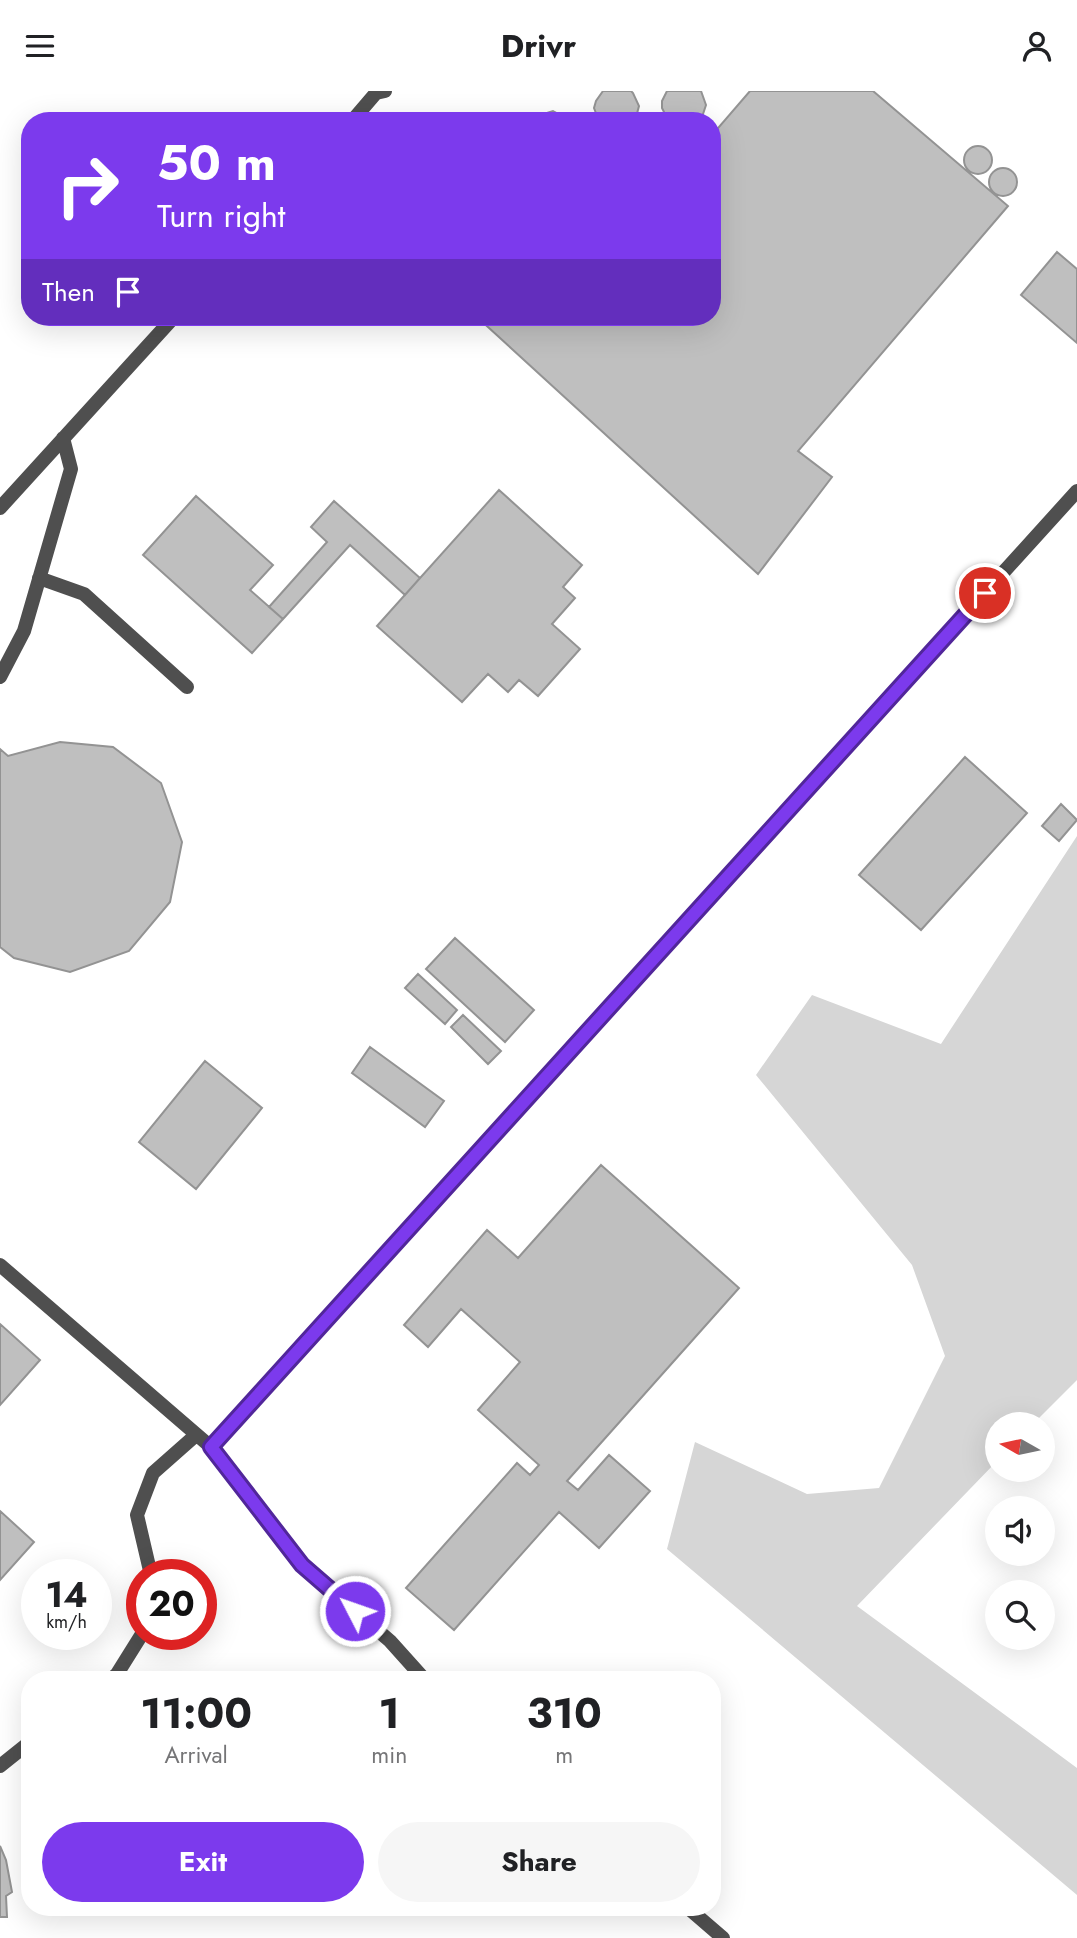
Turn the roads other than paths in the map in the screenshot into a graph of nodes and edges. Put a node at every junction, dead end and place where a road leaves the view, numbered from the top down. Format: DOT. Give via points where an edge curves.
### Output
graph roads {
  1 [pos="385,91"];
  2 [pos="360,112"];
  3 [pos="166,326"];
  4 [pos="63,439"];
  5 [pos="1077,491"];
  6 [pos="0,508"];
  7 [pos="39,578"];
  8 [pos="0,677"];
  9 [pos="187,687"];
  10 [pos="0,1265"];
  11 [pos="196,1435"];
  12 [pos="211,1447"];
  13 [pos="147,1559"];
  14 [pos="132,1650"];
  15 [pos="119,1671"];
  16 [pos="417,1671"];
  17 [pos="21,1749"];
  18 [pos="0,1766"];
  19 [pos="697,1916"];
  20 [pos="723,1938"];
  1 -- 2 [label="lane" via="376,93"];
  3 -- 4 [label="lane"];
  4 -- 6 [label="lane"];
  4 -- 7 [label="lane" via="71,469"];
  5 -- 12 [label="lane"];
  7 -- 8 [label="lane" via="24,631"];
  7 -- 9 [label="lane" via="84,594"];
  10 -- 11 [label="lane"];
  11 -- 12 [label="lane"];
  11 -- 13 [label="lane" via="153,1473 136,1515"];
  12 -- 16 [label="lane" via="302,1565 390,1641"];
  14 -- 15 [label="lane"];
  17 -- 18 [label="lane"];
  19 -- 20 [label="lane"];
}
